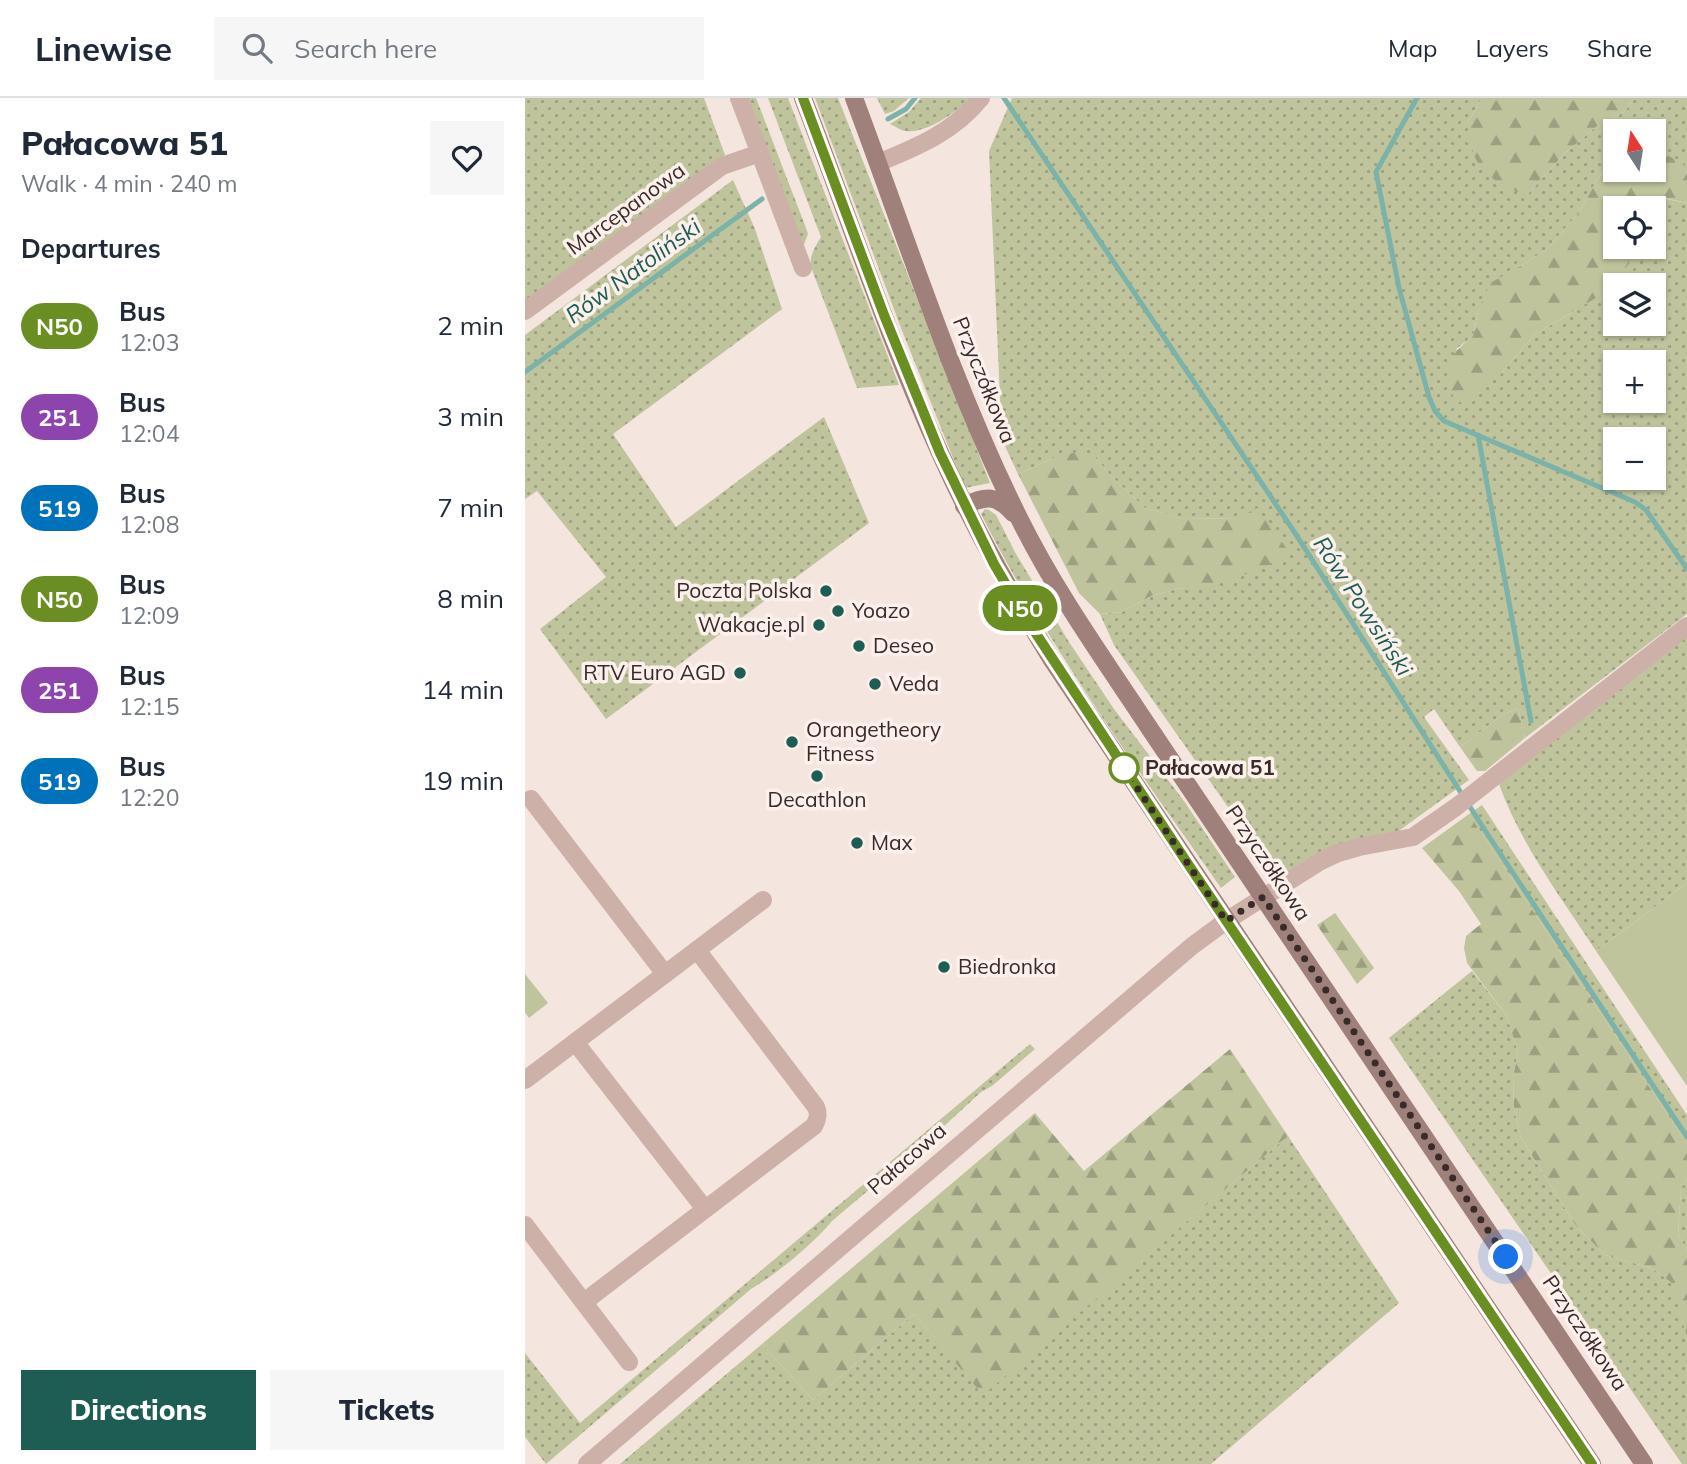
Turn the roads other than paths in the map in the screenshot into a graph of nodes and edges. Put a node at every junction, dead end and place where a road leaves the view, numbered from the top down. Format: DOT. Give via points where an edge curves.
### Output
graph roads {
  1 [pos="739,98"];
  2 [pos="803,98"];
  3 [pos="854,98"];
  4 [pos="981,98"];
  5 [pos="760,153"];
  6 [pos="878,163"];
  7 [pos="803,268"];
  8 [pos="525,311"];
  9 [pos="964,506"];
  10 [pos="1020,521"];
  11 [pos="1687,626"];
  12 [pos="531,799"];
  13 [pos="1263,897"];
  14 [pos="763,900"];
  15 [pos="1226,921"];
  16 [pos="697,950"];
  17 [pos="665,974"];
  18 [pos="575,1042"];
  19 [pos="525,1080"];
  20 [pos="705,1209"];
  21 [pos="525,1225"];
  22 [pos="584,1302"];
  23 [pos="629,1362"];
  24 [pos="587,1464"];
  25 [pos="1592,1464"];
  26 [pos="1644,1464"];
  1 -- 5 [label="street"];
  2 -- 9 [label="main road" via="884,315"];
  3 -- 6 [label="main road, Przyczółkowa"];
  4 -- 6 [label="street" via="942,133"];
  5 -- 7 [label="street"];
  5 -- 8 [label="street, Marcepanowa" via="722,166"];
  6 -- 10 [label="main road, Przyczółkowa" via="977,427"];
  9 -- 10 [label="main road" via="985,498 999,500"];
  9 -- 15 [label="main road" via="1052,660"];
  10 -- 13 [label="main road, Przyczółkowa" via="1073,612"];
  11 -- 13 [label="street, Pałacowa" via="1413,837 1338,853"];
  12 -- 17 [label="street"];
  13 -- 15 [label="street, Pałacowa"];
  13 -- 26 [label="main road, Przyczółkowa"];
  14 -- 16 [label="street"];
  15 -- 24 [label="street, Pałacowa" via="1178,956"];
  15 -- 25 [label="main road"];
  16 -- 17 [label="street"];
  16 -- 20 [label="street" via="818,1111 814,1126"];
  17 -- 18 [label="street"];
  18 -- 19 [label="street"];
  18 -- 20 [label="street"];
  20 -- 22 [label="street"];
  21 -- 22 [label="street"];
  22 -- 23 [label="street"];
}
